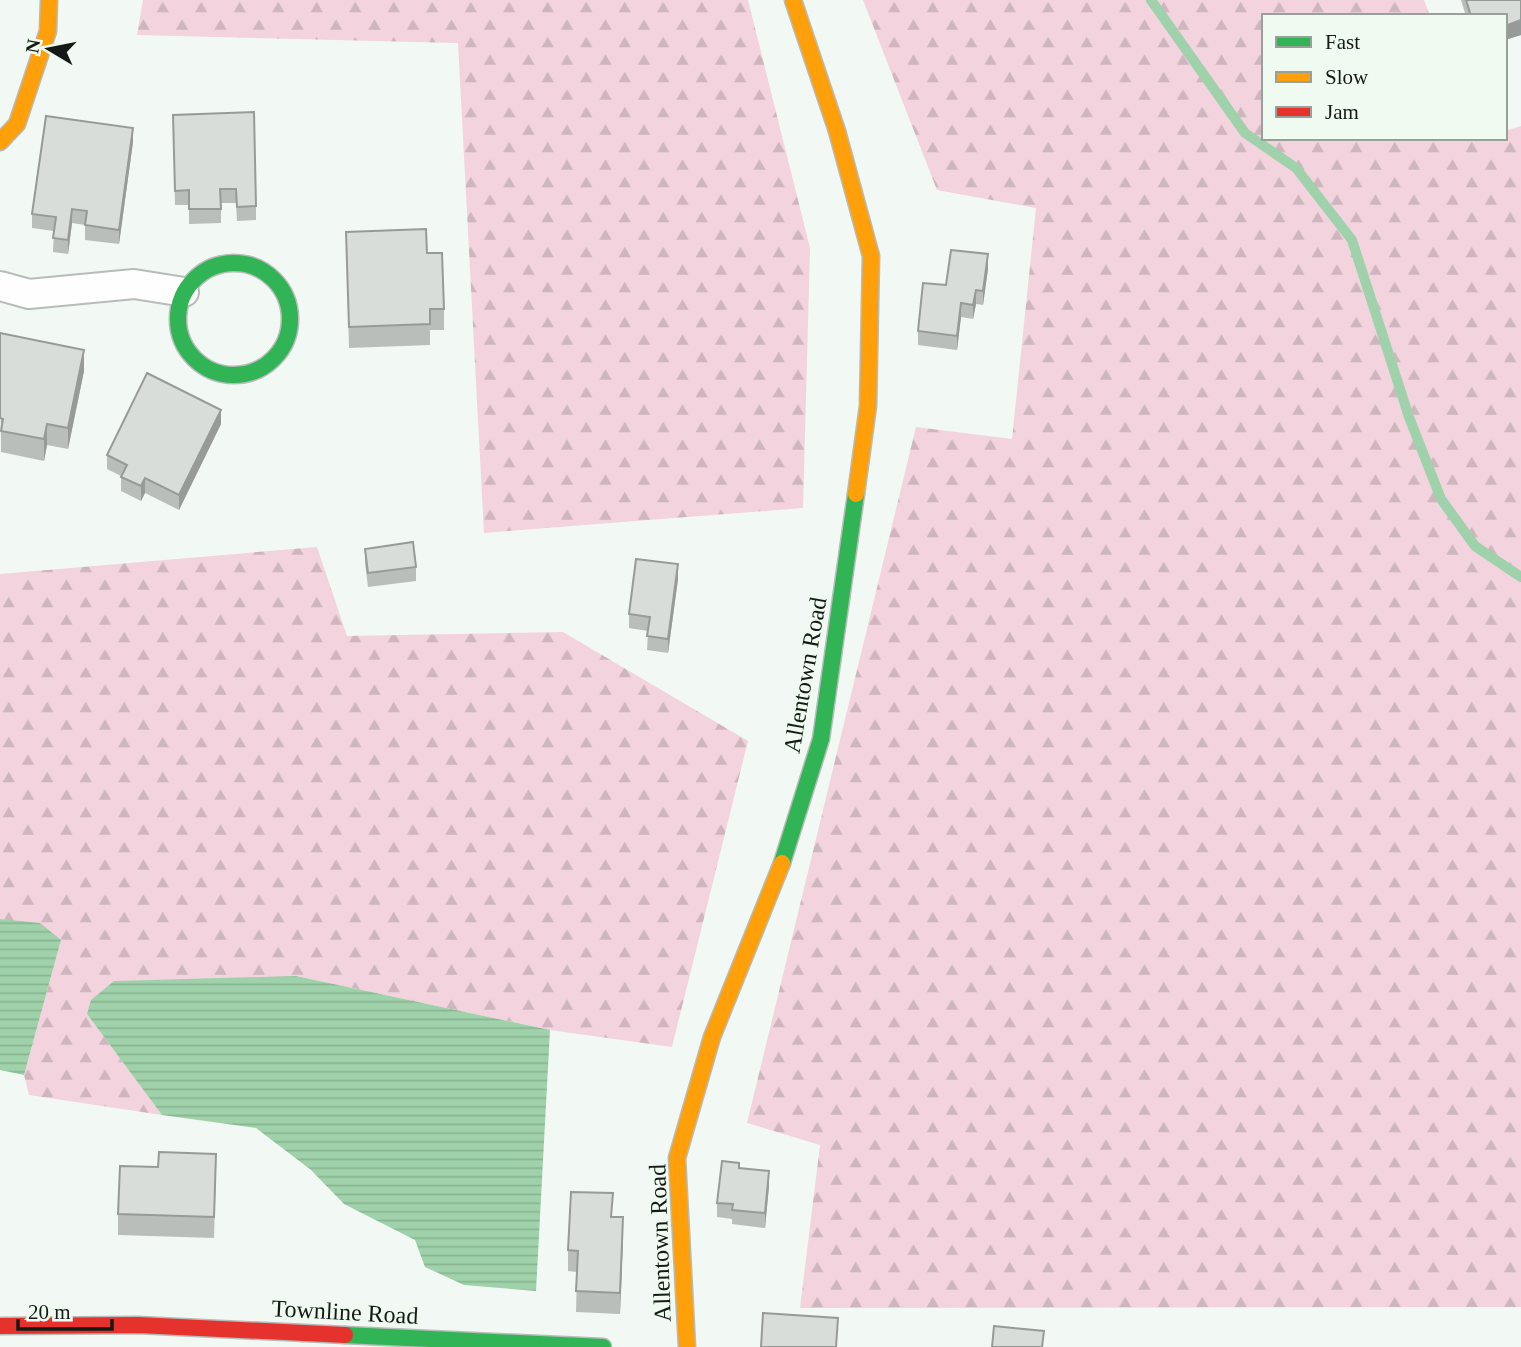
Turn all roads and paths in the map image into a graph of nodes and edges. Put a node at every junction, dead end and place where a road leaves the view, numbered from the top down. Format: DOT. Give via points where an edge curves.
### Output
graph roads {
  1 [pos="49,0"];
  2 [pos="793,0"];
  3 [pos="0,142"];
  4 [pos="0,286"];
  5 [pos="184,292"];
  6 [pos="0,1326"];
  7 [pos="603,1347"];
  8 [pos="687,1347"];
  1 -- 3 [label="street" via="47,31 17,124"];
  2 -- 8 [label="street, Allentown Road" via="837,131 871,256 868,406 821,739 780,870 712,1037 677,1158"];
  4 -- 5 [label="street" via="29,294 134,284"];
  5 -- 5 [label="street" via="178,328 189,352 208,370 243,376 275,359 286,343 289,305 281,287 251,264 212,266"];
  6 -- 7 [label="street, Townline Road" via="138,1325"];
}
